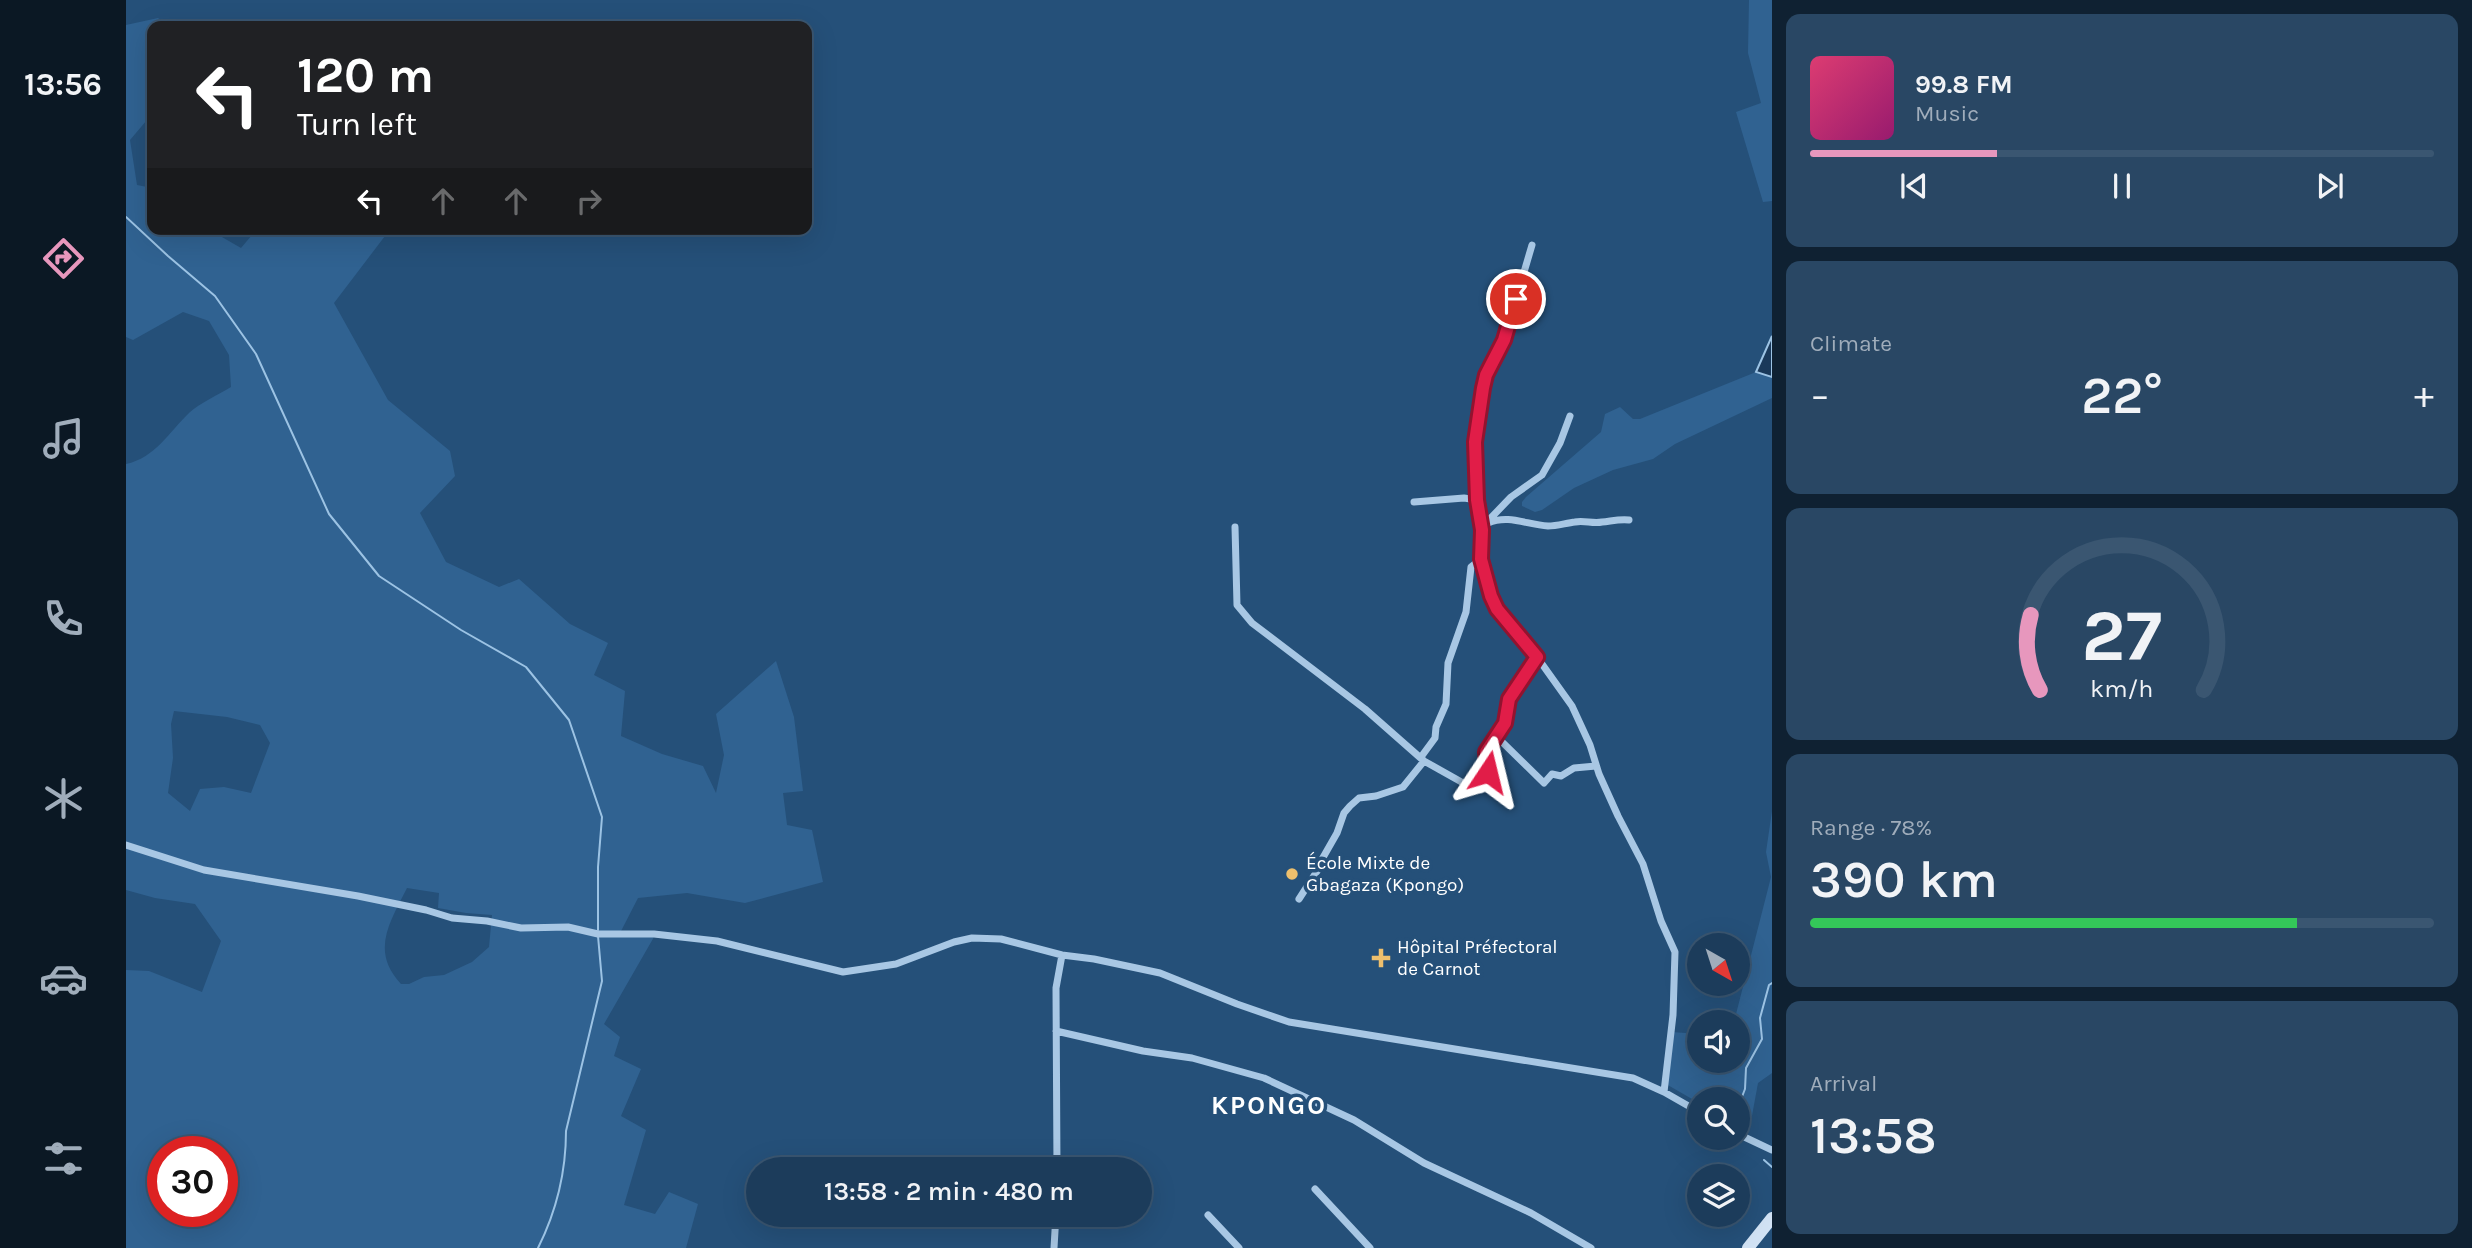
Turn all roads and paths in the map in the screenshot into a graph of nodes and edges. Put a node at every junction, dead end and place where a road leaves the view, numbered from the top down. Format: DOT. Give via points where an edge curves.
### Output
graph roads {
  1 [pos="1532,244"];
  2 [pos="1570,416"];
  3 [pos="1477,500"];
  4 [pos="1414,502"];
  5 [pos="1629,520"];
  6 [pos="1234,527"];
  7 [pos="1483,527"];
  8 [pos="1481,559"];
  9 [pos="1537,657"];
  10 [pos="1497,737"];
  11 [pos="1423,759"];
  12 [pos="1596,766"];
  13 [pos="126,845"];
  14 [pos="1299,899"];
  15 [pos="1062,955"];
  16 [pos="1056,1031"];
  17 [pos="1664,1092"];
  18 [pos="1687,1105"];
  19 [pos="1750,1140"];
  20 [pos="1772,1150"];
  21 [pos="1057,1157"];
  22 [pos="1315,1189"];
  23 [pos="1208,1215"];
  24 [pos="1772,1218"];
  25 [pos="1055,1227"];
  26 [pos="1054,1248"];
  27 [pos="1239,1248"];
  28 [pos="1370,1248"];
  29 [pos="1591,1248"];
  30 [pos="1748,1248"];
  1 -- 3 [label="street" via="1504,340 1483,388 1475,442"];
  2 -- 7 [label="street" via="1542,475 1511,497"];
  3 -- 4 [label="street"];
  3 -- 7 [label="street"];
  5 -- 7 [label="street" via="1544,526 1496,519"];
  6 -- 11 [label="street" via="1237,605 1252,623"];
  7 -- 8 [label="street"];
  8 -- 9 [label="street" via="1497,609"];
  8 -- 11 [label="street" via="1471,567 1461,631 1448,663 1446,704"];
  9 -- 10 [label="street" via="1509,699"];
  9 -- 12 [label="street" via="1572,706"];
  10 -- 11 [label="street" via="1486,752 1488,772 1481,790"];
  10 -- 12 [label="street" via="1544,783 1552,774 1561,776 1574,768"];
  11 -- 14 [label="street" via="1403,787 1359,798 1350,806"];
  12 -- 17 [label="street" via="1643,864 1675,952"];
  13 -- 15 [label="street" via="204,870 358,896 452,918 521,928 568,927 598,934 717,941 843,972 897,964 972,938 1001,939"];
  15 -- 16 [label="street"];
  15 -- 17 [label="street" via="1160,973 1289,1022 1615,1074"];
  16 -- 21 [label="street"];
  16 -- 29 [label="street" via="1192,1058 1264,1078 1354,1120 1424,1163 1531,1213"];
  17 -- 18 [label="street"];
  19 -- 20 [label="street"];
  22 -- 28 [label="street"];
  23 -- 27 [label="street"];
  24 -- 30 [label="main road"];
  25 -- 26 [label="street"];
}
